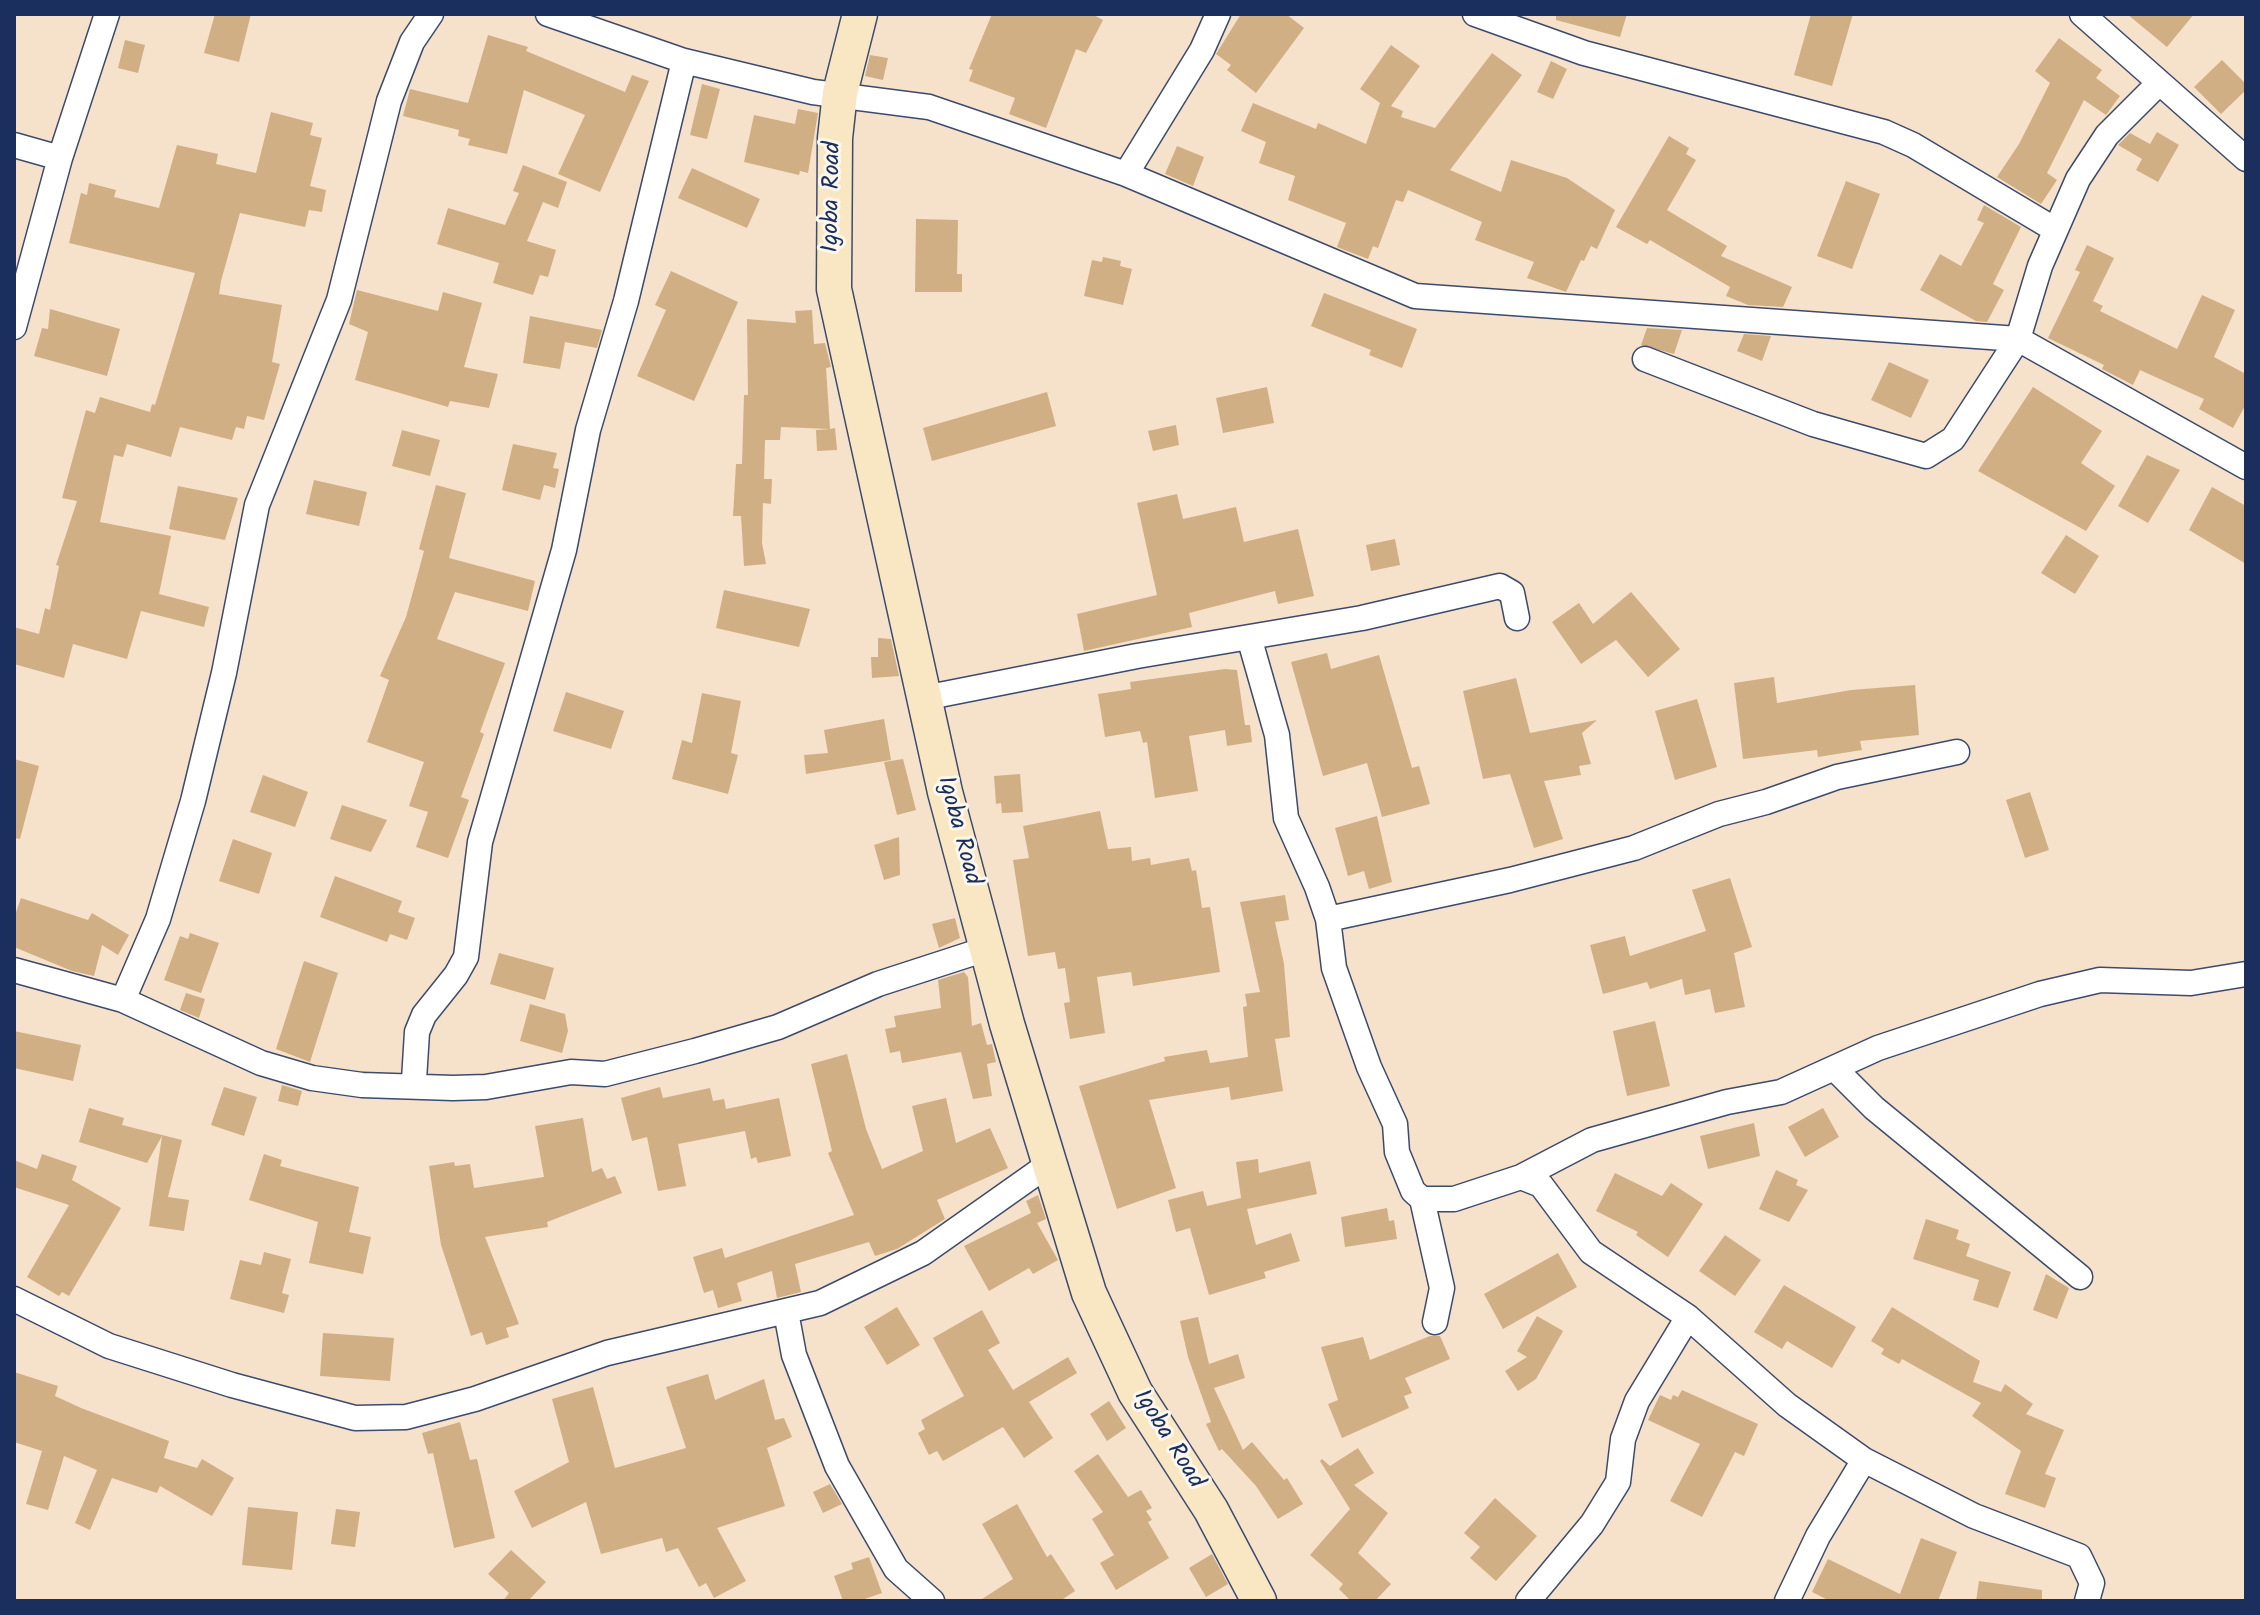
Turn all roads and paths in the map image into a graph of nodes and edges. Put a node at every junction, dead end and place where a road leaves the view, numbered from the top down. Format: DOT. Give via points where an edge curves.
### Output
graph roads {
  1 [pos="107,14"];
  2 [pos="431,14"];
  3 [pos="548,14"];
  4 [pos="860,14"];
  5 [pos="1218,14"];
  6 [pos="1475,14"];
  7 [pos="2082,14"];
  8 [pos="684,61"];
  9 [pos="2158,84"];
  10 [pos="840,93"];
  11 [pos="14,145"];
  12 [pos="60,158"];
  13 [pos="2246,159"];
  14 [pos="1126,174"];
  15 [pos="2054,229"];
  16 [pos="14,327"];
  17 [pos="2018,339"];
  18 [pos="1645,359"];
  19 [pos="2246,467"];
  20 [pos="1517,618"];
  21 [pos="1249,637"];
  22 [pos="924,698"];
  23 [pos="1957,752"];
  24 [pos="1328,919"];
  25 [pos="989,948"];
  26 [pos="14,970"];
  27 [pos="2246,974"];
  28 [pos="123,1000"];
  29 [pos="1834,1068"];
  30 [pos="419,1087"];
  31 [pos="1052,1162"];
  32 [pos="1521,1177"];
  33 [pos="1422,1199"];
  34 [pos="2080,1277"];
  35 [pos="14,1299"];
  36 [pos="786,1312"];
  37 [pos="1688,1317"];
  38 [pos="1435,1322"];
  39 [pos="1864,1460"];
  40 [pos="932,1601"];
  41 [pos="1259,1601"];
  42 [pos="1528,1601"];
  43 [pos="1787,1601"];
  44 [pos="2087,1601"];
  1 -- 12 [label="street"];
  2 -- 28 [label="street" via="412,42 389,101 339,300 257,505 193,801 158,919"];
  3 -- 8 [label="street"];
  4 -- 10 [label="street, Igoba Road"];
  5 -- 14 [label="street" via="1202,50"];
  6 -- 15 [label="street" via="1584,53 1884,132"];
  7 -- 9 [label="street"];
  8 -- 10 [label="street" via="813,92"];
  8 -- 30 [label="street" via="617,338 588,430 564,550 480,842 466,957 417,1032 414,1080"];
  9 -- 13 [label="street"];
  9 -- 15 [label="street" via="2107,135"];
  10 -- 14 [label="street" via="929,107"];
  10 -- 22 [label="street, Igoba Road" via="832,195 834,289"];
  11 -- 12 [label="street"];
  12 -- 16 [label="street"];
  14 -- 17 [label="street" via="1415,296"];
  15 -- 17 [label="street"];
  17 -- 18 [label="street" via="1953,439 1926,456 1813,424"];
  17 -- 19 [label="street"];
  20 -- 21 [label="street" via="1512,593 1500,586"];
  21 -- 22 [label="street"];
  21 -- 24 [label="street" via="1277,735 1286,818"];
  22 -- 25 [label="street, Igoba Road"];
  23 -- 24 [label="street" via="1837,777 1603,856"];
  24 -- 33 [label="street" via="1334,968 1350,1016 1395,1124 1404,1172"];
  25 -- 30 [label="street" via="878,984 778,1027 605,1074 571,1072 486,1087"];
  25 -- 31 [label="street, Igoba Road" via="1007,1024"];
  26 -- 28 [label="street"];
  27 -- 29 [label="street" via="2191,983 2100,980 2040,994"];
  28 -- 30 [label="street" via="261,1063 312,1078"];
  29 -- 32 [label="street" via="1781,1092 1592,1140"];
  29 -- 34 [label="street" via="1874,1108"];
  31 -- 36 [label="street" via="923,1253 820,1303"];
  31 -- 41 [label="street, Igoba Road" via="1089,1293 1113,1350 1211,1510"];
  32 -- 33 [label="street" via="1454,1199"];
  32 -- 37 [label="street" via="1541,1185 1591,1252"];
  33 -- 38 [label="street" via="1442,1288"];
  35 -- 36 [label="street" via="109,1346 355,1418 406,1417 442,1409 607,1353"];
  36 -- 40 [label="street" via="794,1355 837,1466 896,1569"];
  37 -- 39 [label="street" via="1787,1405"];
  37 -- 42 [label="street" via="1637,1401 1623,1439 1618,1482 1592,1524"];
  39 -- 43 [label="street"];
  39 -- 44 [label="street" via="1974,1516 2079,1556 2092,1583"];
}
